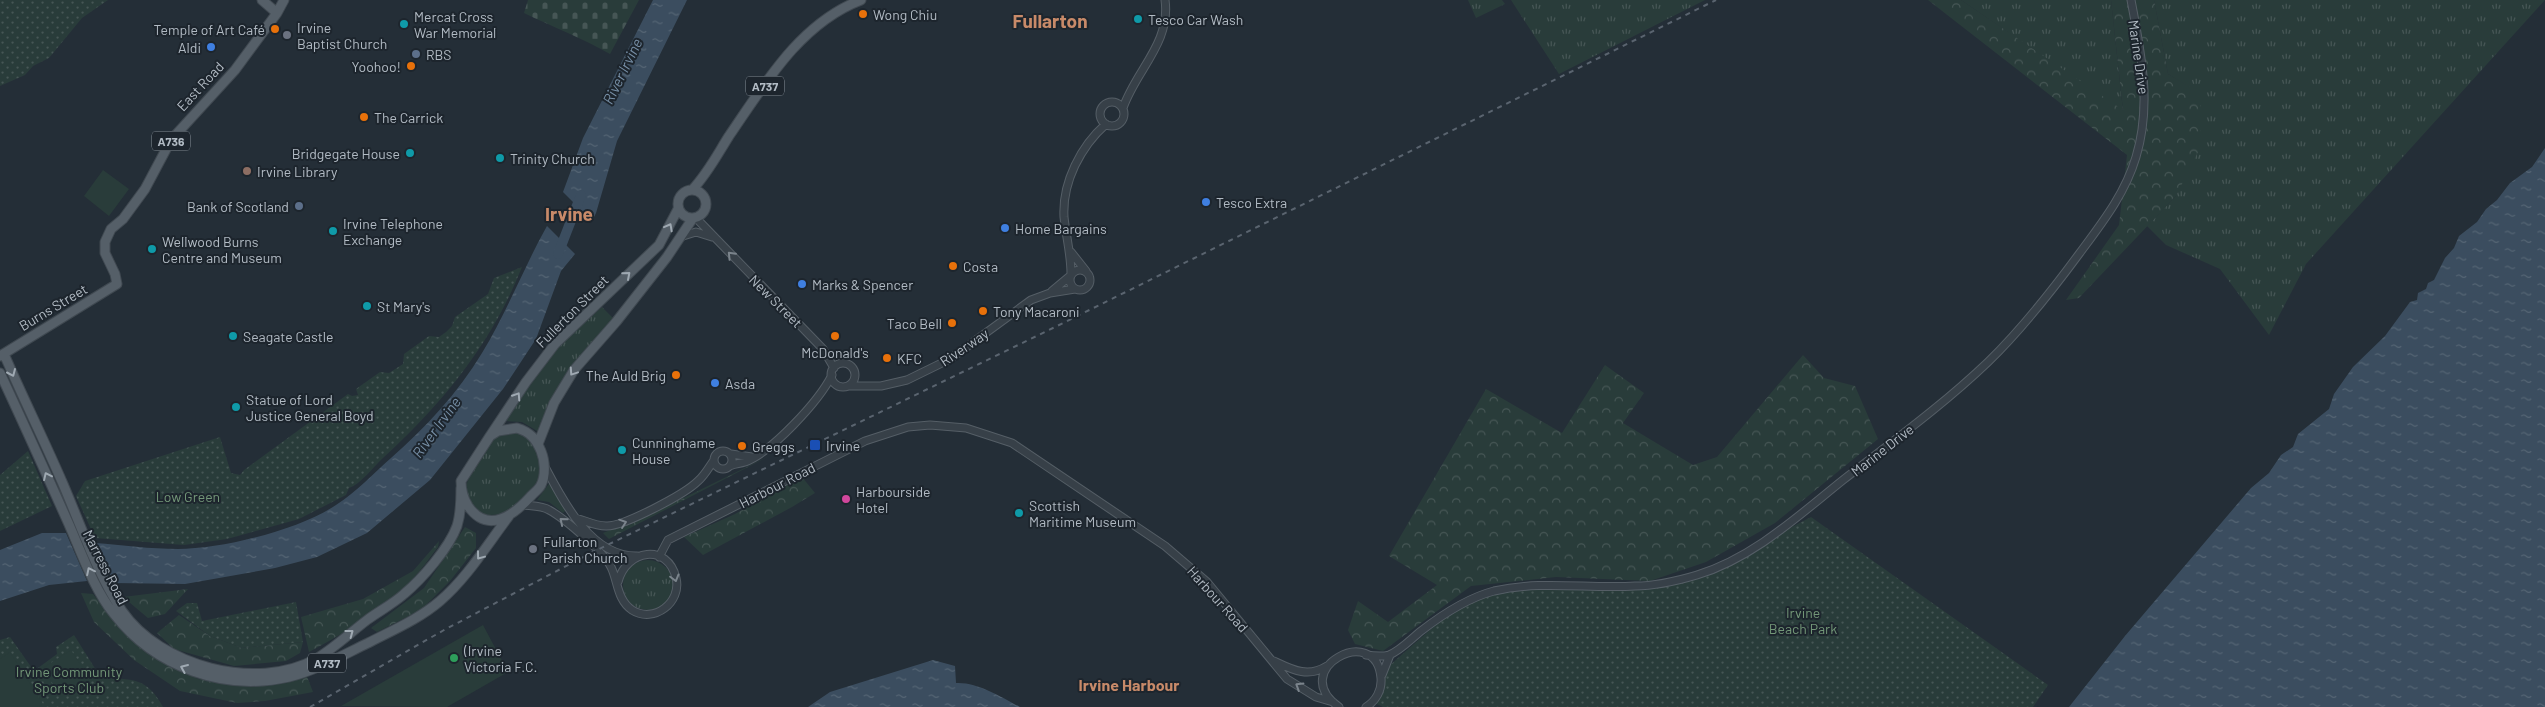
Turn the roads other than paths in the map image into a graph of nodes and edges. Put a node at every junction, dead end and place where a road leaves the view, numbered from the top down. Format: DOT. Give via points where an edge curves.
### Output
graph roads {
  1 [pos="262,0"];
  2 [pos="284,0"];
  3 [pos="861,0"];
  4 [pos="1165,0"];
  5 [pos="2130,0"];
  6 [pos="277,13"];
  7 [pos="1130,89"];
  8 [pos="1114,102"];
  9 [pos="1123,108"];
  10 [pos="1104,122"];
  11 [pos="707,174"];
  12 [pos="692,190"];
  13 [pos="702,194"];
  14 [pos="678,209"];
  15 [pos="694,218"];
  16 [pos="680,237"];
  17 [pos="713,237"];
  18 [pos="1071,252"];
  19 [pos="1087,272"];
  20 [pos="1071,275"];
  21 [pos="117,284"];
  22 [pos="1075,289"];
  23 [pos="1050,292"];
  24 [pos="2,355"];
  25 [pos="833,372"];
  26 [pos="855,376"];
  27 [pos="1,377"];
  28 [pos="870,385"];
  29 [pos="844,386"];
  30 [pos="824,391"];
  31 [pos="490,436"];
  32 [pos="538,444"];
  33 [pos="731,454"];
  34 [pos="752,457"];
  35 [pos="714,460"];
  36 [pos="544,465"];
  37 [pos="730,466"];
  38 [pos="461,488"];
  39 [pos="523,505"];
  40 [pos="508,516"];
  41 [pos="576,518"];
  42 [pos="639,556"];
  43 [pos="659,557"];
  44 [pos="618,582"];
  45 [pos="117,610"];
  46 [pos="1366,655"];
  47 [pos="1390,655"];
  48 [pos="1272,660"];
  49 [pos="1328,665"];
  50 [pos="1382,684"];
  51 [pos="1332,702"];
  52 [pos="1339,707"];
  53 [pos="1366,707"];
  1 -- 6 [label="main road"];
  2 -- 6 [label="main road, East Road"];
  3 -- 11 [label="main road, A737" via="820,22 790,52 728,138"];
  4 -- 7 [label="street" via="1165,24 1159,43"];
  5 -- 47 [label="street, Marine Drive" via="2142,59 2145,94 2143,126 2126,185 2110,212 2033,314 1942,404 1787,525 1730,562 1668,583 1635,586 1536,584 1486,593 1445,614"];
  6 -- 21 [label="main road, East Road / A736" via="235,70 171,140 145,189 123,219 111,229 106,253"];
  7 -- 8 [label="street"];
  7 -- 9 [label="street"];
  8 -- 9 [label="street"];
  8 -- 10 [label="street" via="1103,106"];
  9 -- 10 [label="street" via="1120,123 1112,126"];
  10 -- 18 [label="street" via="1071,174 1064,214"];
  11 -- 12 [label="main road, A737"];
  11 -- 13 [label="main road, A737"];
  12 -- 13 [label="main road"];
  12 -- 14 [label="main road, A737" via="680,195"];
  13 -- 15 [label="main road, A737" via="705,207"];
  14 -- 15 [label="main road" via="684,216"];
  31 -- 14 [label="main road, Fullerton Street / A737, one-way" via="555,344 659,245"];
  15 -- 16 [label="main road, A737"];
  15 -- 17 [label="street, New Street"];
  16 -- 17 [label="street" via="696,232"];
  16 -- 32 [label="main road, A737, one-way" via="616,322 574,370 554,403"];
  25 -- 17 [label="street, New Street, one-way" via="823,349"];
  18 -- 19 [label="street"];
  18 -- 20 [label="street"];
  19 -- 20 [label="street" via="1081,270"];
  19 -- 22 [label="street" via="1091,280 1089,286 1084,290"];
  20 -- 22 [label="street" via="1070,282"];
  20 -- 23 [label="street, Riverway"];
  21 -- 24 [label="main road, Burns Street / A736"];
  22 -- 23 [label="street, Riverway"];
  23 -- 28 [label="street, Riverway" via="1017,308 950,359 907,380"];
  24 -- 45 [label="main road, Marress Road / A737, one-way" via="78,517"];
  25 -- 26 [label="street" via="839,364 849,365"];
  25 -- 29 [label="street" via="834,382"];
  25 -- 30 [label="street"];
  26 -- 28 [label="street"];
  26 -- 29 [label="street"];
  45 -- 27 [label="main road, Marress Road / A737, one-way" via="91,572"];
  28 -- 29 [label="street, Riverway"];
  29 -- 30 [label="street"];
  30 -- 34 [label="street" via="770,446"];
  31 -- 32 [label="main road" via="498,431 517,428 526,431"];
  31 -- 38 [label="main road, A737" via="461,481"];
  32 -- 36 [label="main road, A737"];
  33 -- 34 [label="street"];
  33 -- 35 [label="street" via="720,451"];
  33 -- 37 [label="street"];
  34 -- 37 [label="street"];
  35 -- 37 [label="street" via="720,468"];
  41 -- 35 [label="street, one-way" via="606,526 633,519 692,486 705,475"];
  36 -- 39 [label="main road, A737" via="541,487"];
  36 -- 41 [label="street" via="562,500"];
  38 -- 40 [label="main road" via="464,499 477,515 497,520"];
  45 -- 38 [label="main road, Marress Road / A737, one-way" via="154,642 204,667 258,673 289,669 315,659 404,594 436,558 456,527 461,510"];
  39 -- 40 [label="main road, A737"];
  44 -- 39 [label="street, one-way" via="598,549 560,518 548,509"];
  40 -- 45 [label="main road, Marress Road / A737, one-way" via="461,580 440,602 412,621 322,666 289,677 228,680 185,669 154,652 128,630"];
  41 -- 42 [label="street" via="591,535 617,554"];
  42 -- 43 [label="street"];
  42 -- 44 [label="street" via="627,562 620,571"];
  43 -- 44 [label="street, one-way" via="670,565 677,585 674,598 663,610 647,614 633,611 619,594"];
  43 -- 48 [label="street, Harbour Road" via="668,540 865,441 908,427 950,425 1001,438 1043,463 1186,563 1207,582"];
  46 -- 47 [label="street"];
  46 -- 49 [label="street, Harbour Road" via="1352,652 1339,655"];
  46 -- 50 [label="street" via="1377,665"];
  47 -- 50 [label="street" via="1382,673"];
  48 -- 49 [label="street, Harbour Road" via="1301,673 1321,670"];
  51 -- 48 [label="street, Harbour Road, one-way" via="1316,697 1287,679"];
  49 -- 51 [label="street" via="1323,679"];
  50 -- 53 [label="street" via="1380,692"];
  51 -- 52 [label="street, Harbour Road"];
}
